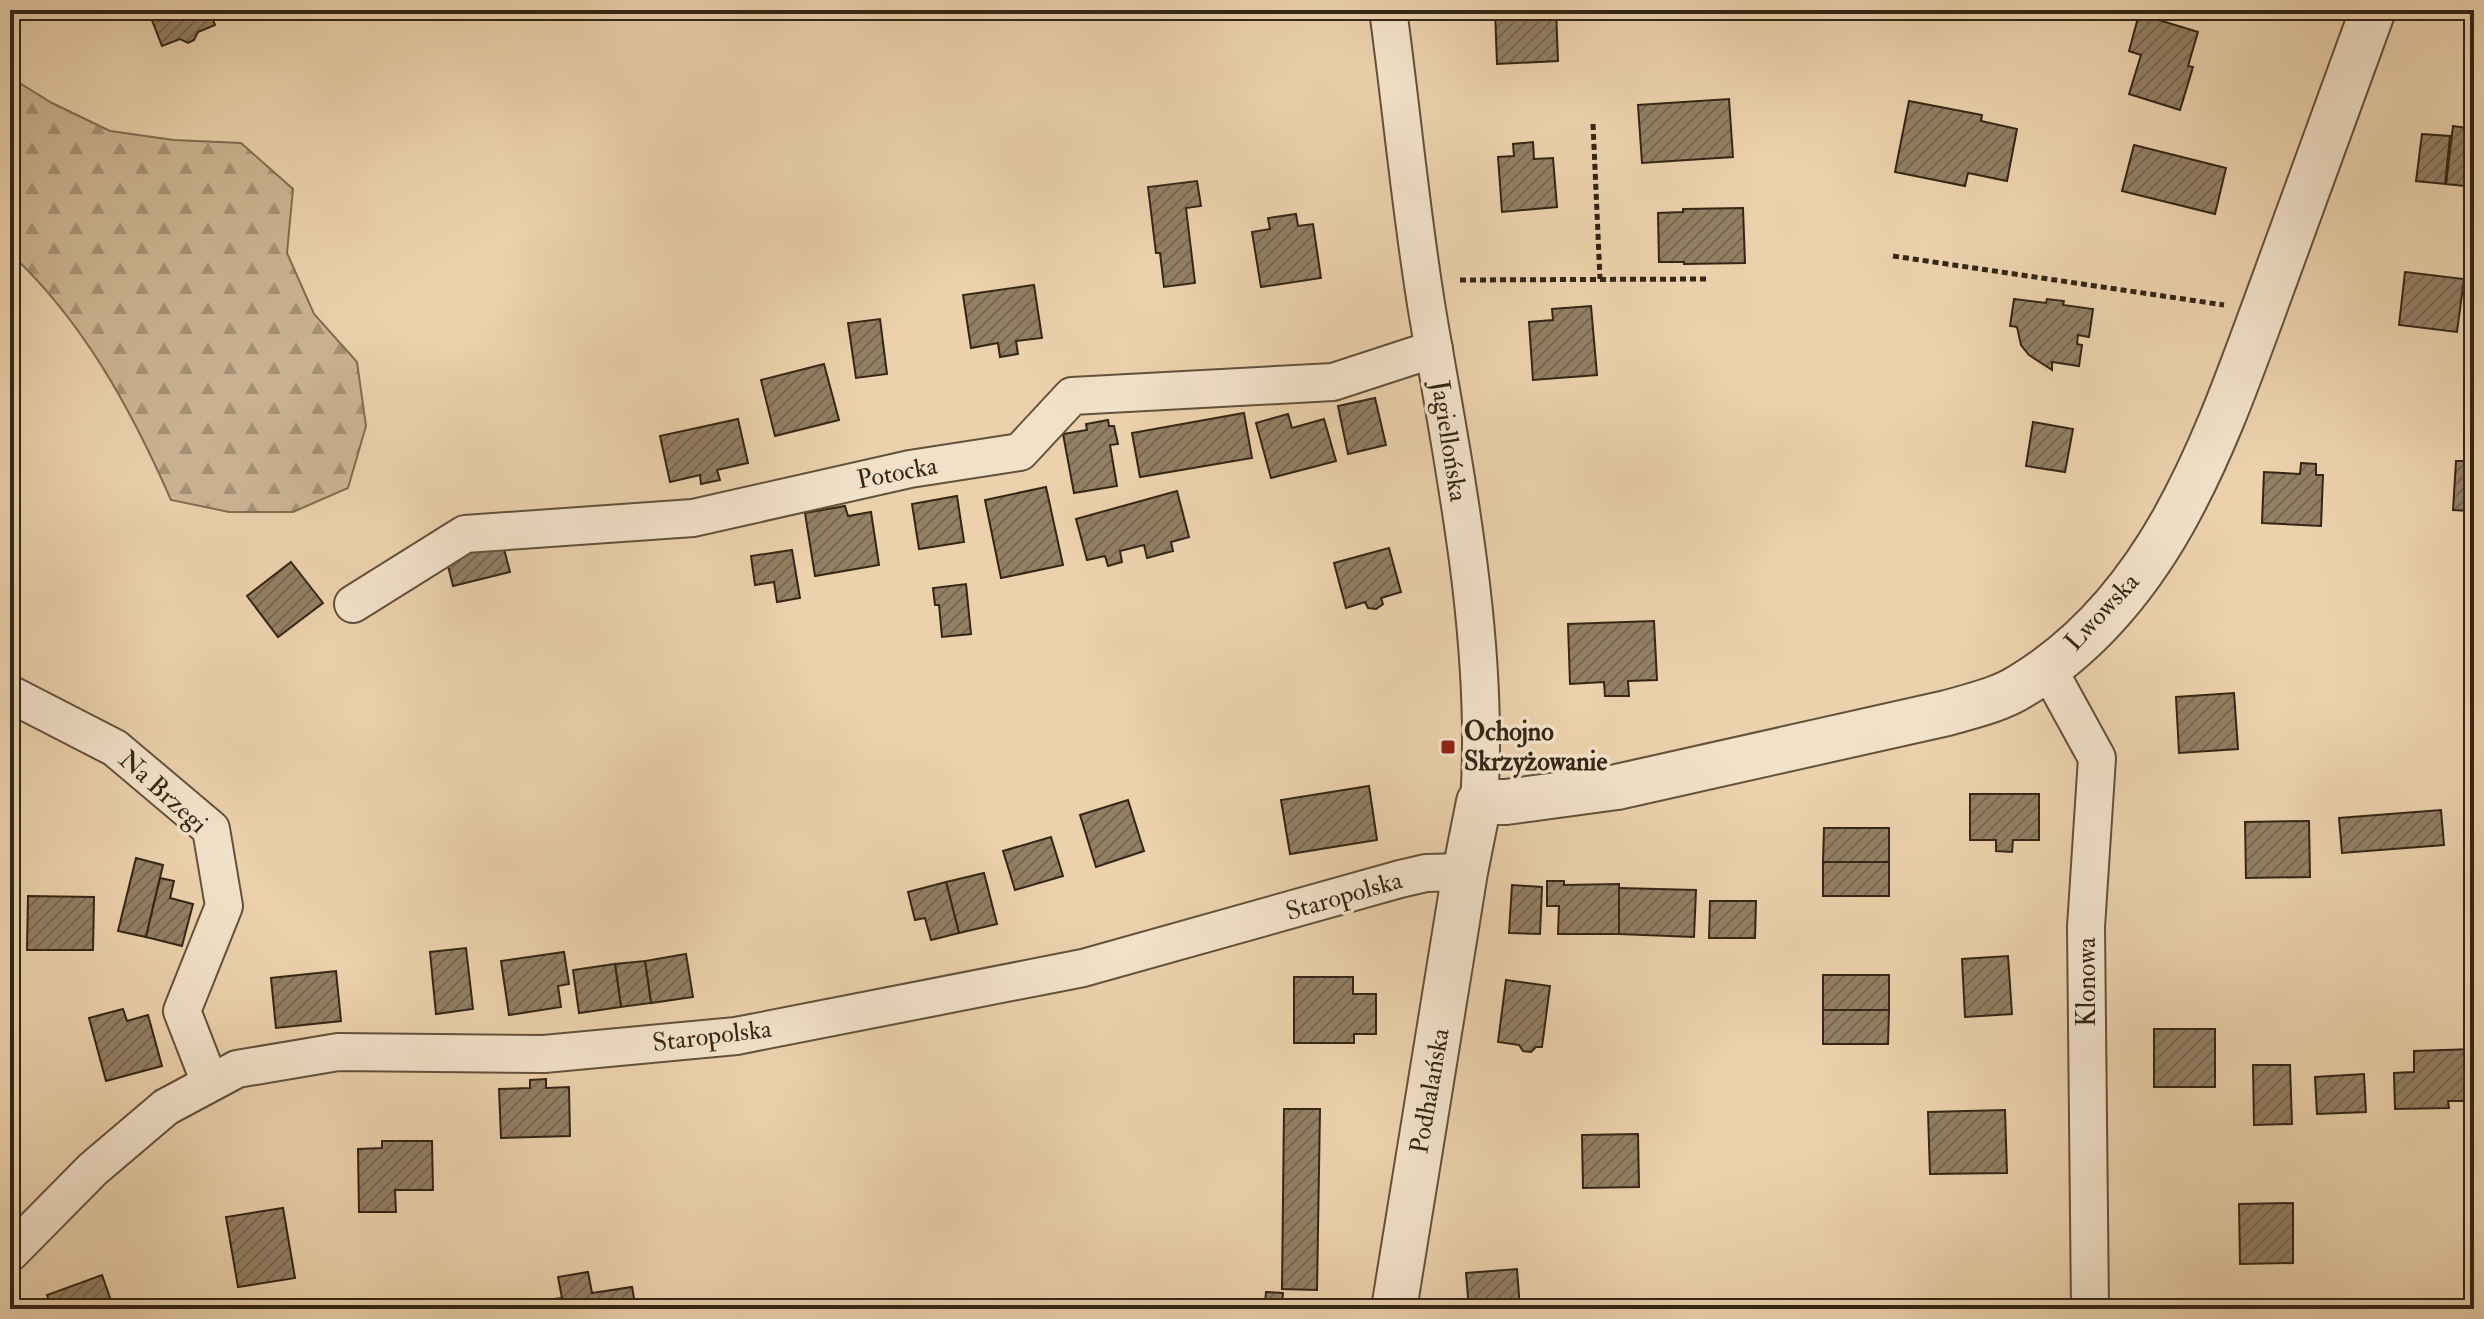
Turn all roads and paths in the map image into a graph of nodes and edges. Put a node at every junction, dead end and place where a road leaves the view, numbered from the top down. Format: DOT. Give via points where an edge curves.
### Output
graph roads {
  1 [pos="1388,10"];
  2 [pos="2373,10"];
  3 [pos="1593,124"];
  4 [pos="1893,256"];
  5 [pos="1601,279"];
  6 [pos="1708,279"];
  7 [pos="1423,281"];
  8 [pos="2264,309"];
  9 [pos="1434,349"];
  10 [pos="353,604"];
  11 [pos="2047,667"];
  12 [pos="10,694"];
  13 [pos="1479,802"];
  14 [pos="1465,872"];
  15 [pos="210,1083"];
  16 [pos="10,1253"];
  17 [pos="1394,1309"];
  18 [pos="2090,1309"];
  1 -- 7 [label="street, Jagiellońska"];
  2 -- 8 [label="street, Lwowska"];
  3 -- 5 [label="path"];
  4 -- 8 [label="path"];
  5 -- 6 [label="path"];
  5 -- 7 [label="path"];
  7 -- 9 [label="street, Jagiellońska"];
  8 -- 11 [label="street, Lwowska" via="2199,474 2161,546 2085,638"];
  9 -- 10 [label="street, Potocka" via="1333,382 1072,396 1020,452 910,469 693,518 465,534"];
  9 -- 13 [label="street, Jagiellońska" via="1477,639"];
  11 -- 13 [label="street, Lwowska" via="2019,687 1947,713 1617,787"];
  11 -- 18 [label="street, Klonowa" via="2097,758 2086,927"];
  12 -- 15 [label="street, Na Brzegi" via="115,748 211,829 224,906 182,1011"];
  13 -- 14 [label="street, Jagiellońska"];
  14 -- 15 [label="street, Staropolska" via="1400,879 1083,968 736,1036 544,1054 338,1052 237,1069"];
  14 -- 17 [label="street, Podhalańska"];
  15 -- 16 [label="street, Staropolska" via="166,1107 93,1169"];
}
